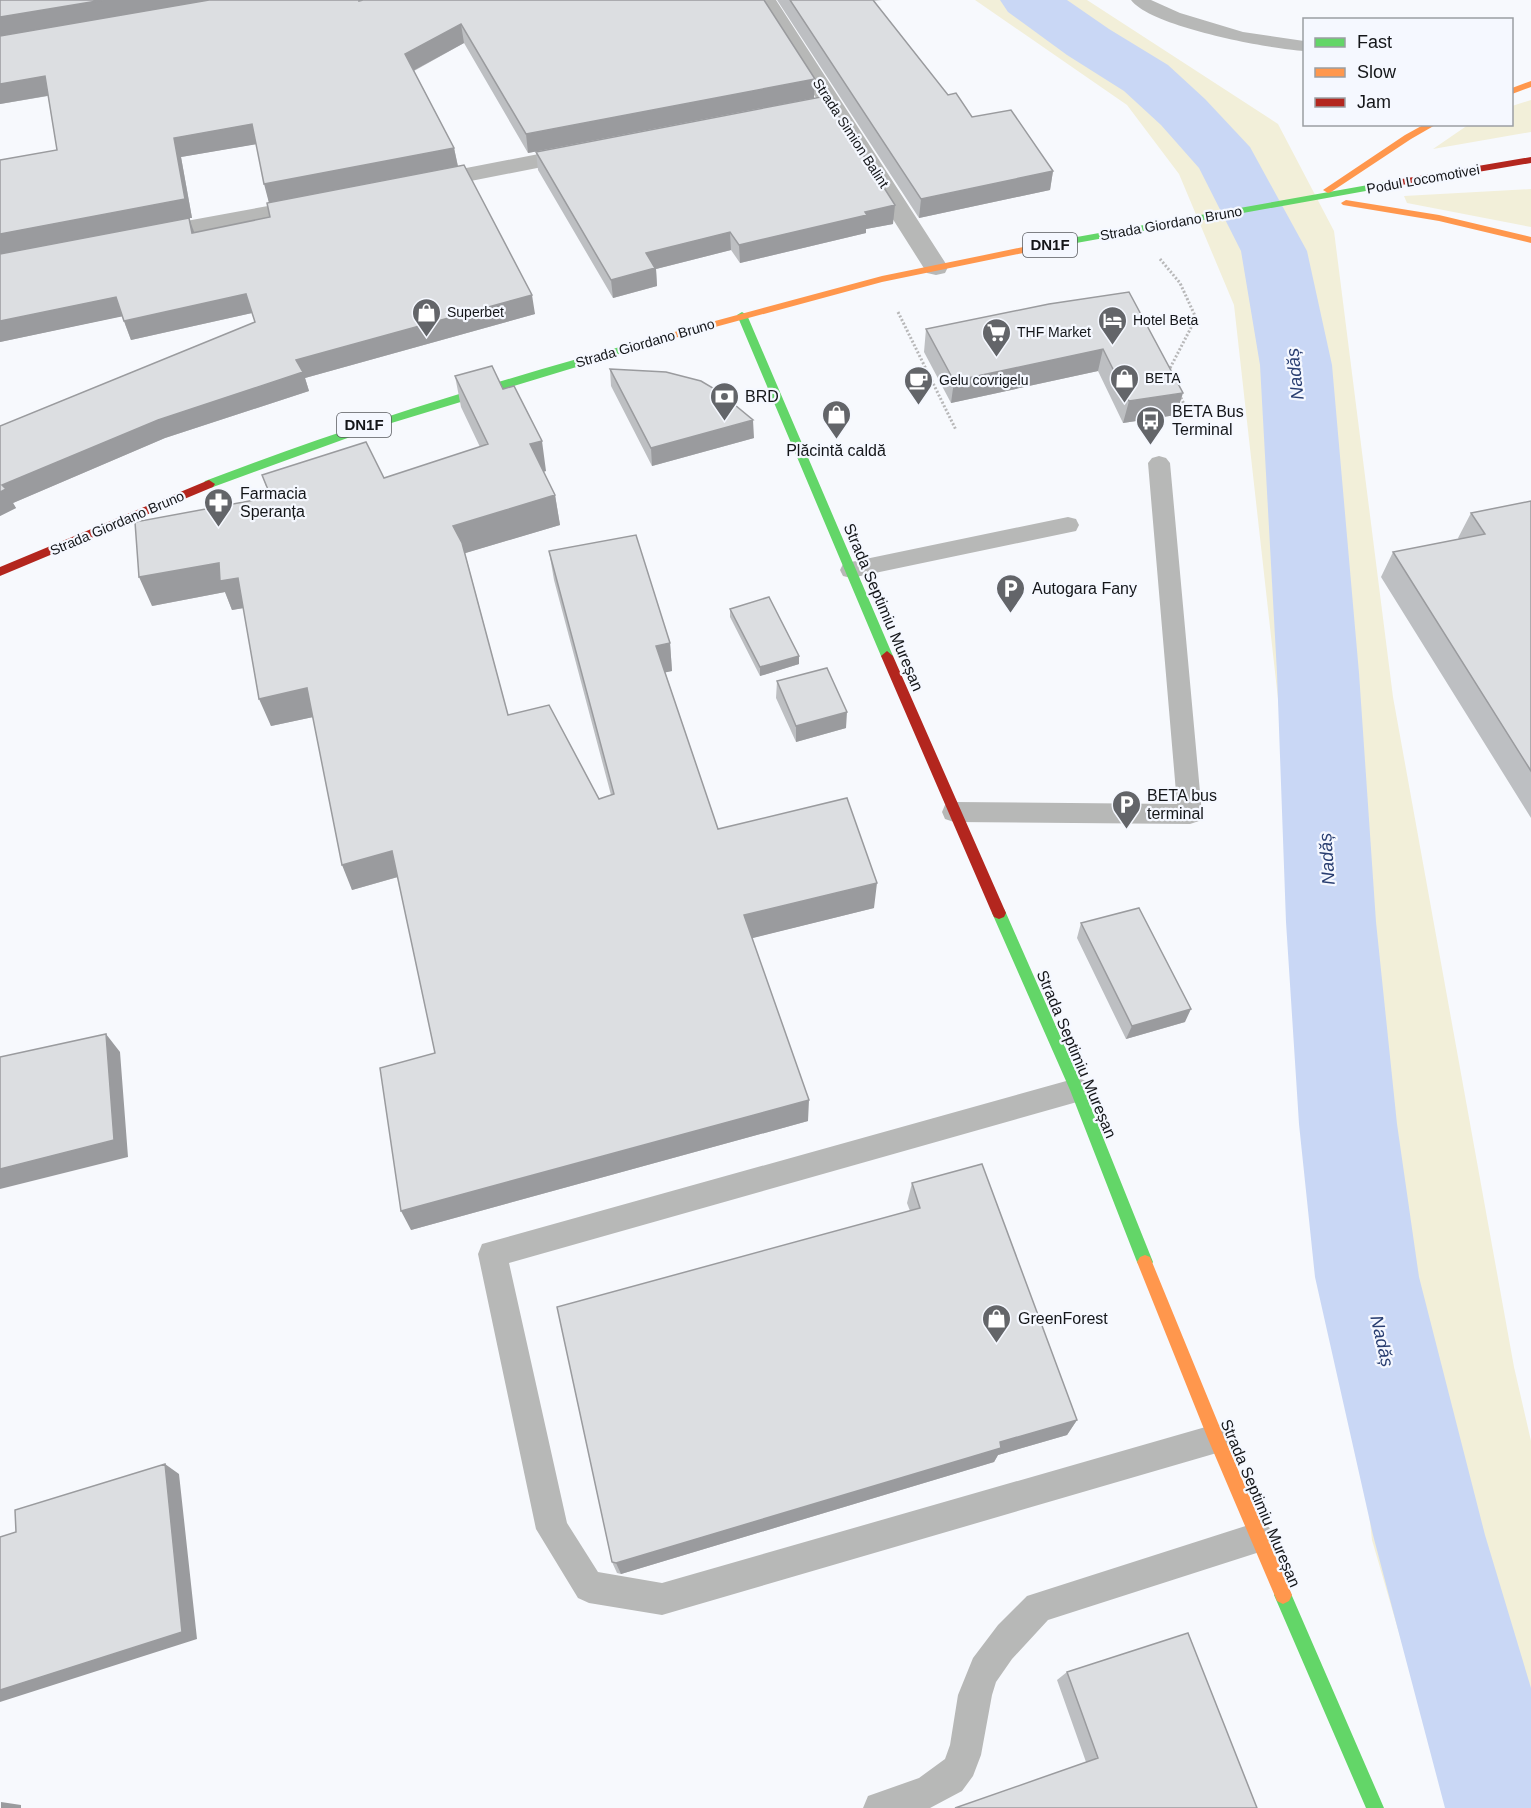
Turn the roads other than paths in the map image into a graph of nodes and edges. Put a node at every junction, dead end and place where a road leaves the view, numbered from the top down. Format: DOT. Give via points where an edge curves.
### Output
graph roads {
  1 [pos="765,0"];
  2 [pos="1139,0"];
  3 [pos="1303,46"];
  4 [pos="1531,84"];
  5 [pos="1513,91"];
  6 [pos="832,105"];
  7 [pos="809,109"];
  8 [pos="1429,126"];
  9 [pos="598,150"];
  10 [pos="1531,160"];
  11 [pos="399,188"];
  12 [pos="1314,198"];
  13 [pos="328,202"];
  14 [pos="129,240"];
  15 [pos="1531,240"];
  16 [pos="936,267"];
  17 [pos="742,315"];
  18 [pos="1159,463"];
  19 [pos="1068,525"];
  20 [pos="850,570"];
  21 [pos="0,572"];
  22 [pos="954,812"];
  23 [pos="1077,1090"];
  24 [pos="1216,1438"];
  25 [pos="1258,1538"];
  26 [pos="880,1808"];
  27 [pos="1375,1808"];
  1 -- 6 [label="street, Strada Simion Balint"];
  2 -- 3 [label="lane" via="1151,8 1209,27 1278,45"];
  4 -- 5 [label="main road"];
  6 -- 7 [label="street"];
  6 -- 16 [label="street, Strada Simion Balint"];
  8 -- 12 [label="main road"];
  9 -- 11 [label="street"];
  10 -- 12 [label="main road, Podul Locomotivei / DN1F"];
  12 -- 15 [label="main road" via="1418,212"];
  12 -- 16 [label="main road, Strada Giordano Bruno / DN1F"];
  13 -- 14 [label="street"];
  16 -- 17 [label="main road, Strada Giordano Bruno / DN1F"];
  17 -- 20 [label="main road, Strada Septimiu Mureșan"];
  17 -- 21 [label="main road, Strada Giordano Bruno / DN1F" via="326,438"];
  18 -- 22 [label="lane" via="1190,814"];
  19 -- 20 [label="lane"];
  20 -- 22 [label="main road, Strada Septimiu Mureșan"];
  22 -- 23 [label="main road, Strada Septimiu Mureșan"];
  23 -- 24 [label="main road, Strada Septimiu Mureșan"];
  23 -- 24 [label="lane" via="492,1254 552,1529 589,1587 662,1599"];
  24 -- 25 [label="main road, Strada Septimiu Mureșan"];
  25 -- 26 [label="lane" via="1038,1607 1011,1633 990,1662 976,1693 971,1731 958,1770 933,1790"];
  25 -- 27 [label="main road, Strada Septimiu Mureșan"];
}
